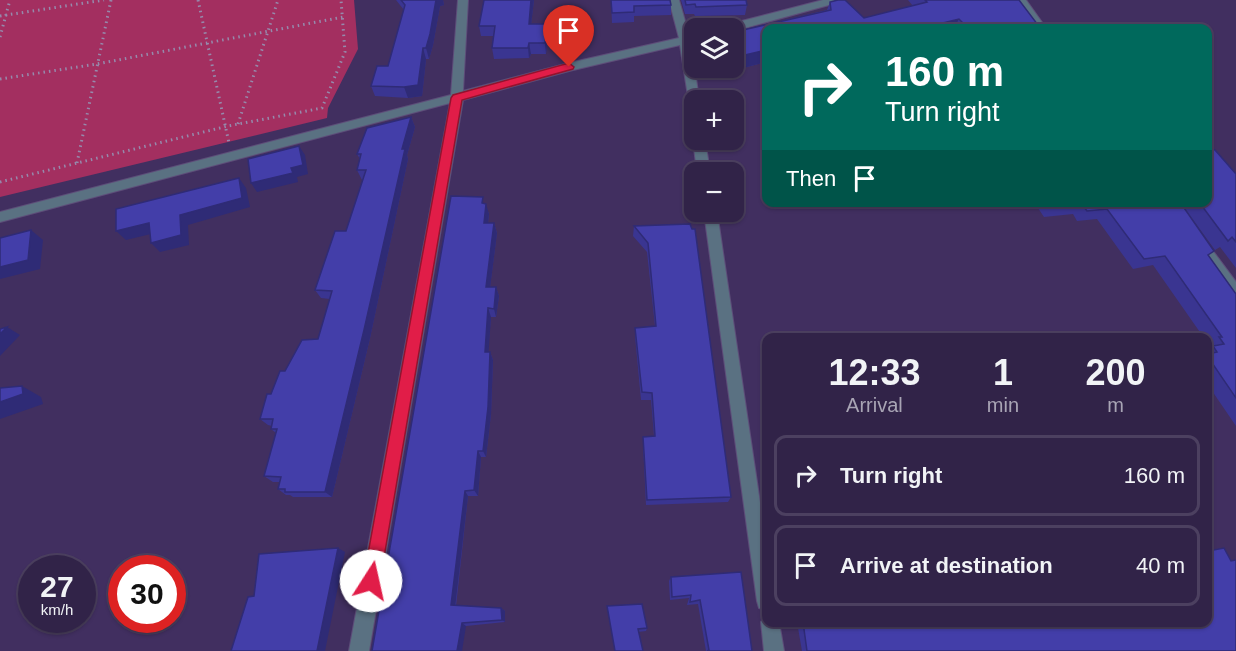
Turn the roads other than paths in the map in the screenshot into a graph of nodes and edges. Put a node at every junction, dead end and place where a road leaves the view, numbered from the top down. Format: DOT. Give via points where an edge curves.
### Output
graph roads {
  1 [pos="463,0"];
  2 [pos="674,0"];
  3 [pos="836,0"];
  4 [pos="1020,0"];
  5 [pos="684,24"];
  6 [pos="744,24"];
  7 [pos="1038,24"];
  8 [pos="684,40"];
  9 [pos="457,98"];
  10 [pos="0,217"];
  11 [pos="711,222"];
  12 [pos="1189,230"];
  13 [pos="1236,293"];
  14 [pos="762,573"];
  15 [pos="771,627"];
  16 [pos="359,651"];
  17 [pos="774,651"];
  1 -- 9 [label="street"];
  2 -- 5 [label="street"];
  3 -- 6 [label="street"];
  4 -- 7 [label="street"];
  8 -- 9 [label="street"];
  9 -- 10 [label="street"];
  9 -- 16 [label="street"];
  11 -- 14 [label="street"];
  12 -- 13 [label="street"];
  15 -- 17 [label="street"];
}
